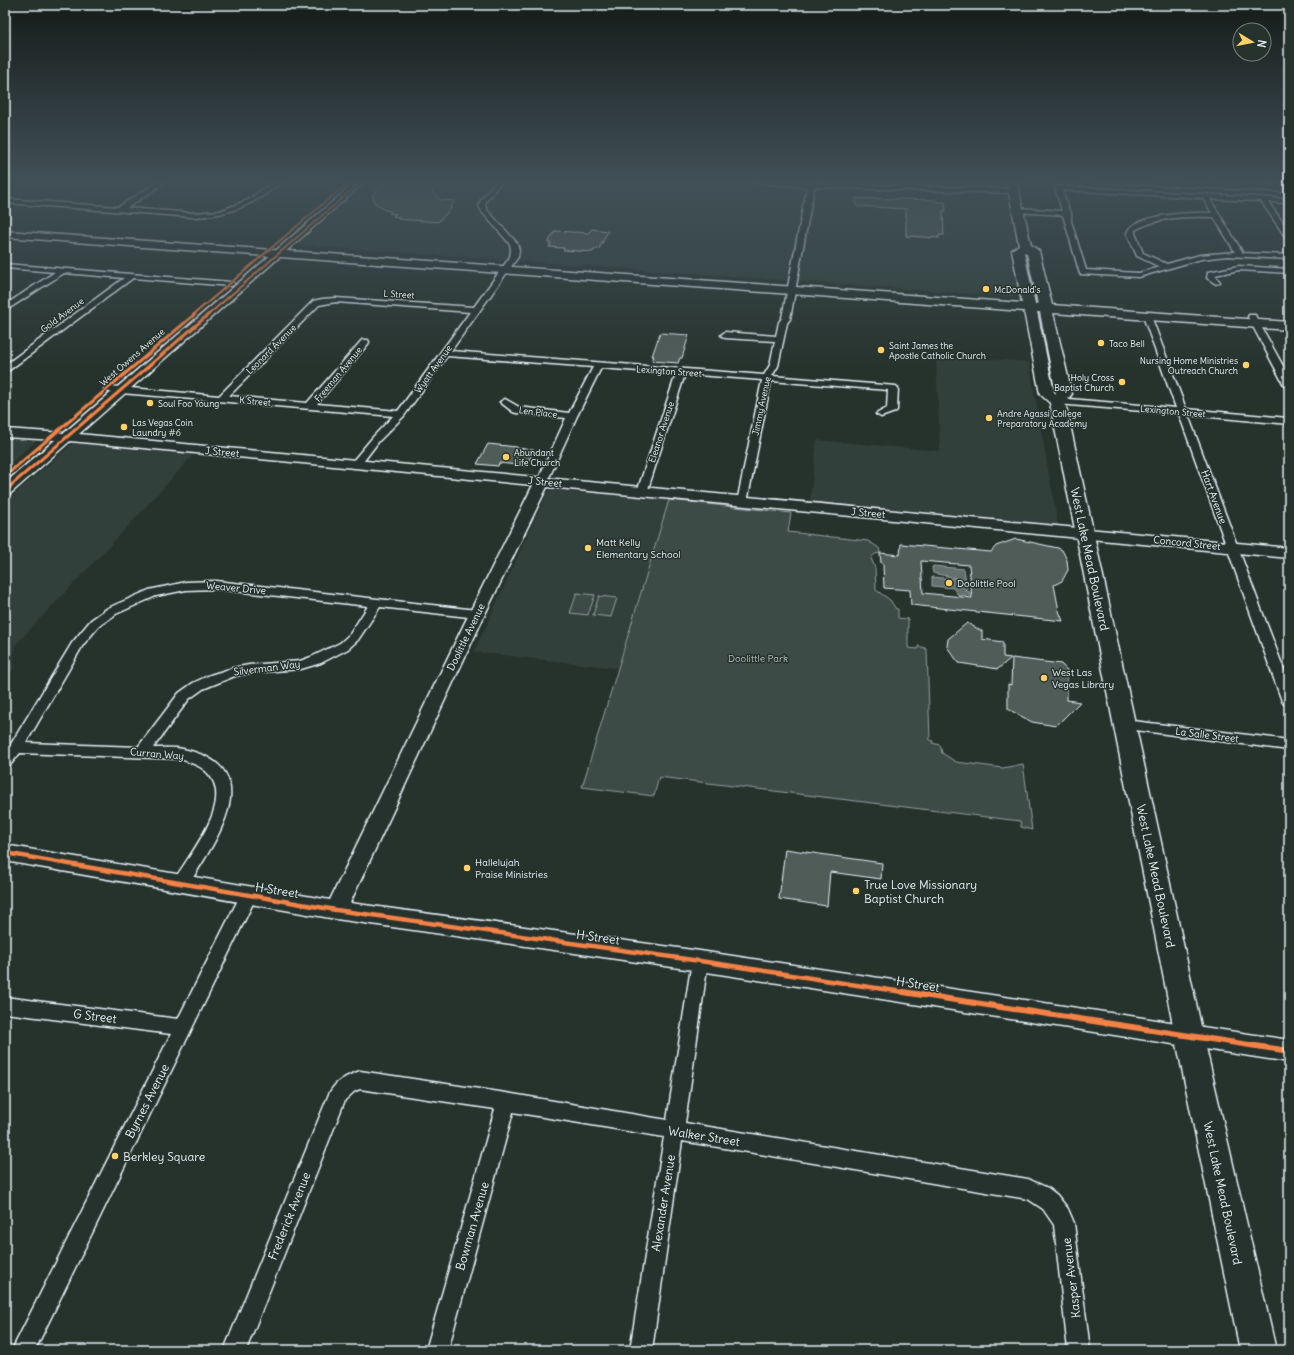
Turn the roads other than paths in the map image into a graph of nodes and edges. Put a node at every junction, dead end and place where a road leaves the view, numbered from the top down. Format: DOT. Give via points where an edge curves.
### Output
graph roads {
  1 [pos="136,242"];
  2 [pos="168,242"];
  3 [pos="285,242"];
  4 [pos="287,242"];
  5 [pos="512,242"];
  6 [pos="800,242"];
  7 [pos="1024,242"];
  8 [pos="1074,242"];
  9 [pos="1135,242"];
  10 [pos="1233,242"];
  11 [pos="1025,247"];
  12 [pos="276,251"];
  13 [pos="1240,254"];
  14 [pos="1289,257"];
  15 [pos="5,266"];
  16 [pos="507,267"];
  17 [pos="1167,267"];
  18 [pos="62,271"];
  19 [pos="1289,271"];
  20 [pos="131,276"];
  21 [pos="1216,282"];
  22 [pos="231,284"];
  23 [pos="792,288"];
  24 [pos="892,292"];
  25 [pos="848,295"];
  26 [pos="322,301"];
  27 [pos="224,302"];
  28 [pos="1030,304"];
  29 [pos="1046,306"];
  30 [pos="5,309"];
  31 [pos="475,310"];
  32 [pos="1186,312"];
  33 [pos="1147,316"];
  34 [pos="1289,320"];
  35 [pos="1254,321"];
  36 [pos="1289,326"];
  37 [pos="172,334"];
  38 [pos="185,335"];
  39 [pos="725,335"];
  40 [pos="780,339"];
  41 [pos="365,342"];
  42 [pos="444,353"];
  43 [pos="1040,357"];
  44 [pos="598,366"];
  45 [pos="5,369"];
  46 [pos="681,373"];
  47 [pos="1060,373"];
  48 [pos="767,378"];
  49 [pos="1289,385"];
  50 [pos="109,388"];
  51 [pos="123,390"];
  52 [pos="221,398"];
  53 [pos="1057,401"];
  54 [pos="506,402"];
  55 [pos="310,406"];
  56 [pos="1182,412"];
  57 [pos="401,414"];
  58 [pos="881,414"];
  59 [pos="572,416"];
  60 [pos="1289,421"];
  61 [pos="5,433"];
  62 [pos="53,436"];
  63 [pos="68,437"];
  64 [pos="356,464"];
  65 [pos="5,476"];
  66 [pos="542,482"];
  67 [pos="5,491"];
  68 [pos="642,492"];
  69 [pos="742,502"];
  70 [pos="1085,533"];
  71 [pos="1233,548"];
  72 [pos="1289,554"];
  73 [pos="376,603"];
  74 [pos="477,614"];
  75 [pos="1289,701"];
  76 [pos="1125,725"];
  77 [pos="1289,745"];
  78 [pos="16,748"];
  79 [pos="142,752"];
  80 [pos="5,761"];
  81 [pos="5,853"];
  82 [pos="180,884"];
  83 [pos="249,895"];
  84 [pos="336,910"];
  85 [pos="700,961"];
  86 [pos="6,1007"];
  87 [pos="184,1028"];
  88 [pos="1189,1035"];
  89 [pos="1289,1051"];
  90 [pos="348,1085"];
  91 [pos="506,1102"];
  92 [pos="674,1131"];
  93 [pos="1056,1207"];
  94 [pos="23,1350"];
  95 [pos="235,1350"];
  96 [pos="437,1350"];
  97 [pos="641,1350"];
  98 [pos="1079,1350"];
  99 [pos="1258,1350"];
  1 -- 12 [label="main road"];
  2 -- 12 [label="main road"];
  3 -- 12 [label="street"];
  4 -- 12 [label="street"];
  5 -- 16 [label="street, Wyatt Avenue" via="515,252"];
  6 -- 23 [label="street, Jimmy Avenue"];
  7 -- 11 [label="main road, West Lake Mead Boulevard"];
  8 -- 17 [label="street" via="1083,272 1130,276"];
  9 -- 17 [label="street" via="1140,254"];
  10 -- 13 [label="street"];
  11 -- 28 [label="main road, West Lake Mead Boulevard" via="1018,250"];
  11 -- 29 [label="main road, West Lake Mead Boulevard" via="1033,251"];
  12 -- 16 [label="main road"];
  12 -- 22 [label="street, West Owens Avenue"];
  12 -- 27 [label="street, West Owens Avenue"];
  13 -- 14 [label="street"];
  13 -- 17 [label="street" via="1210,255"];
  15 -- 18 [label="street"];
  16 -- 23 [label="main road"];
  16 -- 31 [label="street, Wyatt Avenue"];
  18 -- 20 [label="street"];
  18 -- 30 [label="street"];
  19 -- 21 [label="street" via="1234,269 1210,274"];
  20 -- 22 [label="street"];
  20 -- 45 [label="street, Gold Avenue"];
  22 -- 27 [label="street" via="233,287"];
  22 -- 37 [label="street, West Owens Avenue"];
  23 -- 24 [label="main road"];
  23 -- 25 [label="main road"];
  23 -- 40 [label="street, Jimmy Avenue"];
  24 -- 25 [label="main road"];
  24 -- 28 [label="main road"];
  25 -- 28 [label="main road"];
  26 -- 31 [label="street, L Street"];
  26 -- 52 [label="street, Leonard Avenue" via="316,303"];
  27 -- 38 [label="street, West Owens Avenue"];
  28 -- 29 [label="main road"];
  28 -- 43 [label="main road, West Lake Mead Boulevard"];
  29 -- 32 [label="main road"];
  29 -- 33 [label="main road"];
  29 -- 47 [label="main road, West Lake Mead Boulevard"];
  31 -- 42 [label="street, Wyatt Avenue"];
  32 -- 33 [label="main road"];
  32 -- 35 [label="main road"];
  33 -- 35 [label="main road"];
  33 -- 56 [label="street, Hart Avenue"];
  34 -- 35 [label="main road"];
  35 -- 36 [label="main road"];
  35 -- 49 [label="street"];
  37 -- 38 [label="street"];
  37 -- 50 [label="street, West Owens Avenue"];
  38 -- 51 [label="street, West Owens Avenue"];
  39 -- 40 [label="street"];
  40 -- 48 [label="street, Jimmy Avenue" via="774,366"];
  41 -- 55 [label="street, Freeman Avenue"];
  42 -- 44 [label="street, Lexington Street"];
  42 -- 57 [label="street, Wyatt Avenue"];
  43 -- 47 [label="main road" via="1049,360 1051,368"];
  43 -- 53 [label="main road, West Lake Mead Boulevard" via="1048,394"];
  44 -- 46 [label="street, Lexington Street"];
  44 -- 59 [label="street, Doolittle Avenue"];
  46 -- 48 [label="street, Lexington Street"];
  46 -- 68 [label="street, Eleanor Avenue"];
  47 -- 53 [label="main road, West Lake Mead Boulevard" via="1065,394"];
  48 -- 58 [label="street, Lexington Street" via="893,388 892,410"];
  48 -- 69 [label="street, Jimmy Avenue"];
  50 -- 51 [label="street, K Street"];
  50 -- 62 [label="street, West Owens Avenue"];
  51 -- 52 [label="street, K Street"];
  51 -- 63 [label="street, West Owens Avenue"];
  52 -- 55 [label="street, K Street"];
  53 -- 56 [label="street, Lexington Street"];
  53 -- 70 [label="main road, West Lake Mead Boulevard"];
  54 -- 59 [label="street, Len Place" via="520,411"];
  55 -- 57 [label="street, K Street"];
  56 -- 60 [label="street, Lexington Street"];
  56 -- 71 [label="street, Hart Avenue"];
  57 -- 64 [label="street, Wyatt Avenue"];
  59 -- 66 [label="street, Doolittle Avenue"];
  61 -- 62 [label="street, J Street"];
  62 -- 63 [label="street, J Street"];
  62 -- 65 [label="street, West Owens Avenue"];
  63 -- 64 [label="street, J Street"];
  63 -- 67 [label="street, West Owens Avenue"];
  64 -- 66 [label="street, J Street"];
  66 -- 68 [label="street, J Street"];
  66 -- 74 [label="street, Doolittle Avenue"];
  68 -- 69 [label="street, J Street"];
  69 -- 70 [label="street, J Street"];
  70 -- 71 [label="street, Concord Street"];
  70 -- 76 [label="main road, West Lake Mead Boulevard"];
  71 -- 72 [label="street, Concord Street"];
  71 -- 75 [label="street, Hart Avenue"];
  73 -- 74 [label="street, Weaver Drive"];
  73 -- 78 [label="street, Weaver Drive" via="216,585 170,589 140,598 112,611 87,631"];
  73 -- 79 [label="street, Silverman Way" via="354,637 344,646 316,660 301,665 233,672 198,686 184,696"];
  74 -- 84 [label="street, Doolittle Avenue"];
  76 -- 77 [label="street, La Salle Street"];
  76 -- 88 [label="main road, West Lake Mead Boulevard"];
  78 -- 79 [label="street, Curran Way"];
  78 -- 80 [label="street, Weaver Drive"];
  79 -- 82 [label="street, Curran Way" via="182,754 205,762 221,778 224,790 220,818"];
  81 -- 82 [label="street, H Street"];
  82 -- 83 [label="street, H Street"];
  83 -- 84 [label="street, H Street"];
  83 -- 87 [label="street, Byrnes Avenue"];
  84 -- 85 [label="street, H Street"];
  85 -- 88 [label="street, H Street"];
  85 -- 92 [label="street, Alexander Avenue"];
  86 -- 87 [label="street, G Street"];
  87 -- 94 [label="street, Byrnes Avenue"];
  88 -- 89 [label="street, H Street"];
  88 -- 99 [label="main road, West Lake Mead Boulevard"];
  90 -- 91 [label="street, Walker Street" via="360,1080"];
  90 -- 95 [label="street, Frederick Avenue" via="338,1094"];
  91 -- 92 [label="street, Walker Street"];
  91 -- 96 [label="street, Bowman Avenue"];
  92 -- 93 [label="street, Walker Street" via="1028,1189 1043,1195"];
  92 -- 97 [label="street, Alexander Avenue"];
  93 -- 98 [label="street, Kasper Avenue" via="1064,1222"];
}
